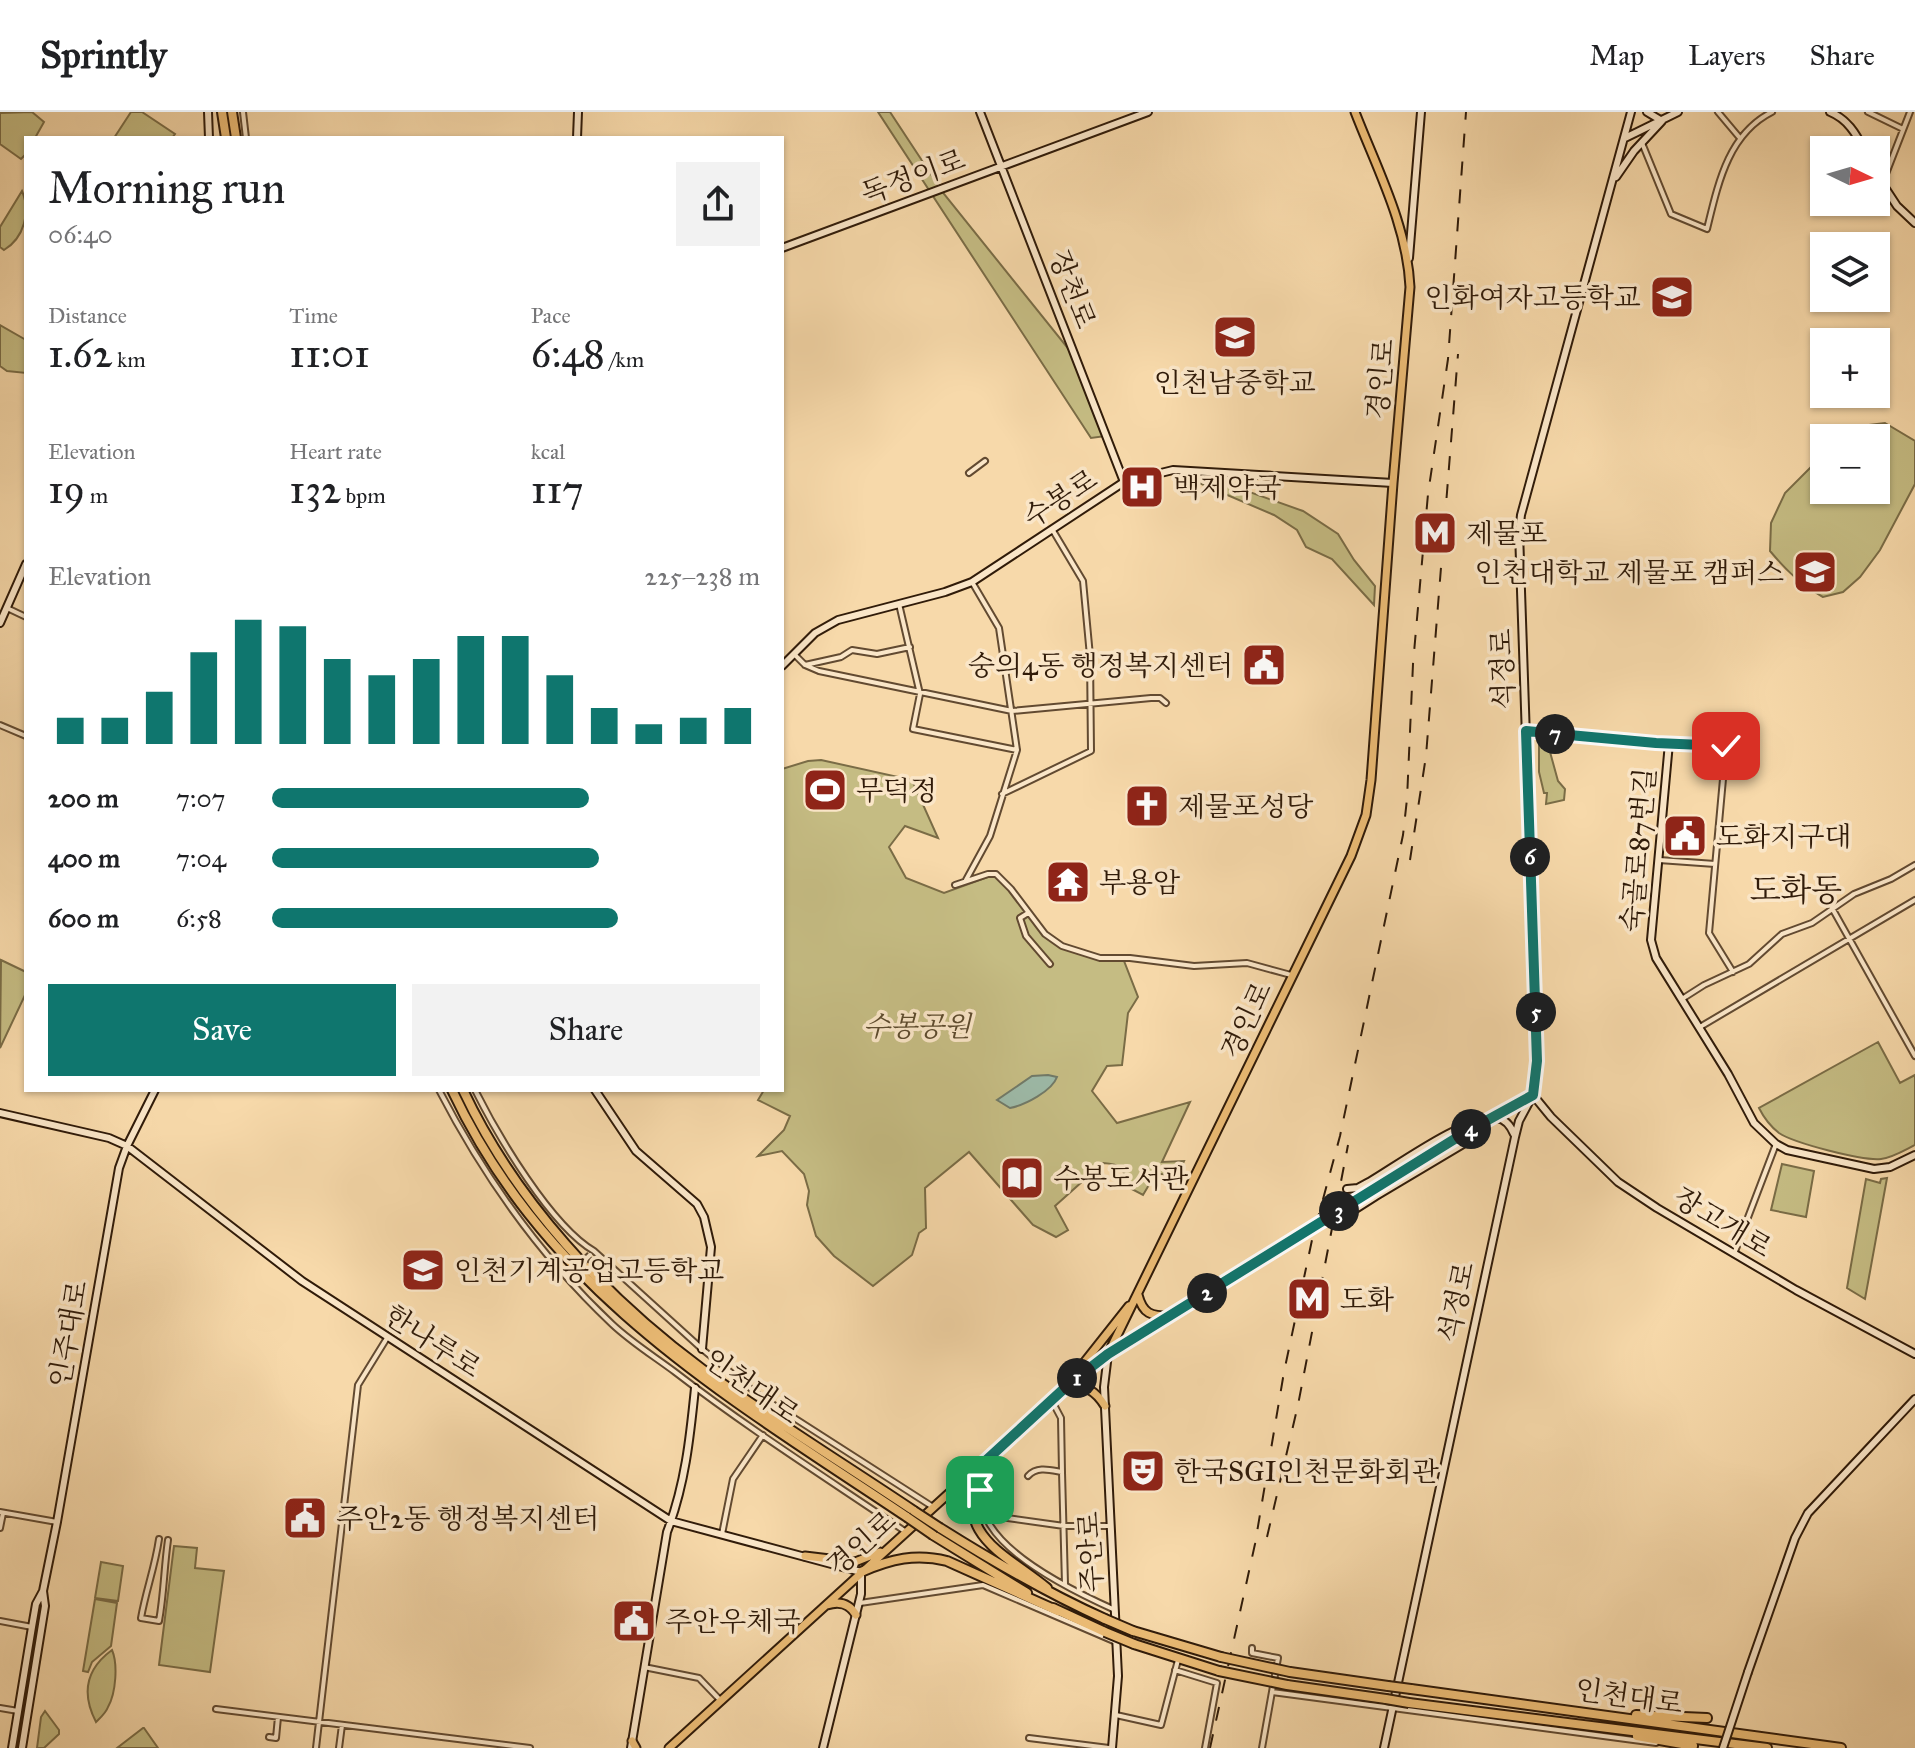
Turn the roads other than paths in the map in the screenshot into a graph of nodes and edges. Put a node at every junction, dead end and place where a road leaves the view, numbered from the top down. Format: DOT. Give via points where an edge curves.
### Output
graph roads {
  1 [pos="208,112"];
  2 [pos="222,112"];
  3 [pos="232,112"];
  4 [pos="243,112"];
  5 [pos="578,112"];
  6 [pos="980,112"];
  7 [pos="1148,112"];
  8 [pos="1355,112"];
  9 [pos="1421,112"];
  10 [pos="1631,112"];
  11 [pos="1647,112"];
  12 [pos="1678,112"];
  13 [pos="1718,112"];
  14 [pos="1772,112"];
  15 [pos="1830,112"];
  16 [pos="1910,112"];
  17 [pos="1869,113"];
  18 [pos="1843,115"];
  19 [pos="1662,121"];
  20 [pos="1903,129"];
  21 [pos="209,136"];
  22 [pos="226,136"];
  23 [pos="236,136"];
  24 [pos="246,136"];
  25 [pos="577,136"];
  26 [pos="1857,136"];
  27 [pos="1739,137"];
  28 [pos="1625,138"];
  29 [pos="1642,143"];
  30 [pos="1890,163"];
  31 [pos="1001,167"];
  32 [pos="1611,184"];
  33 [pos="1890,196"];
  34 [pos="1915,223"];
  35 [pos="784,247"];
  36 [pos="1409,258"];
  37 [pos="985,461"];
  38 [pos="969,473"];
  39 [pos="1124,482"];
  40 [pos="1393,483"];
  41 [pos="1052,529"];
  42 [pos="24,569"];
  43 [pos="972,582"];
  44 [pos="899,604"];
  45 [pos="7,608"];
  46 [pos="24,616"];
  47 [pos="0,623"];
  48 [pos="910,647"];
  49 [pos="795,655"];
  50 [pos="784,664"];
  51 [pos="805,665"];
  52 [pos="920,694"];
  53 [pos="1166,703"];
  54 [pos="1091,705"];
  55 [pos="1012,711"];
  56 [pos="0,725"];
  57 [pos="1526,731"];
  58 [pos="24,735"];
  59 [pos="1669,743"];
  60 [pos="1017,750"];
  61 [pos="1002,794"];
  62 [pos="1659,860"];
  63 [pos="1715,864"];
  64 [pos="1915,865"];
  65 [pos="964,882"];
  66 [pos="955,885"];
  67 [pos="1915,900"];
  68 [pos="1832,908"];
  69 [pos="1028,913"];
  70 [pos="1850,939"];
  71 [pos="1050,964"];
  72 [pos="1733,972"];
  73 [pos="1291,975"];
  74 [pos="1682,999"];
  75 [pos="1699,1027"];
  76 [pos="1915,1056"];
  77 [pos="154,1092"];
  78 [pos="440,1092"];
  79 [pos="453,1092"];
  80 [pos="464,1092"];
  81 [pos="476,1092"];
  82 [pos="596,1092"];
  83 [pos="1533,1095"];
  84 [pos="0,1113"];
  85 [pos="1487,1119"];
  86 [pos="1515,1137"];
  87 [pos="1776,1144"];
  88 [pos="127,1146"];
  89 [pos="1915,1155"];
  90 [pos="1369,1182"];
  91 [pos="1347,1189"];
  92 [pos="1376,1196"];
  93 [pos="1343,1217"];
  94 [pos="592,1253"];
  95 [pos="1734,1254"];
  96 [pos="569,1274"];
  97 [pos="1138,1295"];
  98 [pos="1169,1316"];
  99 [pos="387,1338"];
  100 [pos="702,1349"];
  101 [pos="1108,1354"];
  102 [pos="1915,1354"];
  103 [pos="1068,1385"];
  104 [pos="695,1388"];
  105 [pos="1915,1399"];
  106 [pos="1052,1400"];
  107 [pos="1105,1406"];
  108 [pos="763,1435"];
  109 [pos="980,1466"];
  110 [pos="1062,1472"];
  111 [pos="1028,1476"];
  112 [pos="933,1507"];
  113 [pos="1,1512"];
  114 [pos="910,1514"];
  115 [pos="985,1515"];
  116 [pos="671,1521"];
  117 [pos="57,1522"];
  118 [pos="1064,1526"];
  119 [pos="1111,1526"];
  120 [pos="0,1528"];
  121 [pos="906,1532"];
  122 [pos="722,1535"];
  123 [pos="159,1539"];
  124 [pos="168,1540"];
  125 [pos="886,1550"];
  126 [pos="805,1556"];
  127 [pos="861,1572"];
  128 [pos="1065,1584"];
  129 [pos="43,1591"];
  130 [pos="1063,1601"];
  131 [pos="859,1604"];
  132 [pos="825,1606"];
  133 [pos="1115,1610"];
  134 [pos="1058,1611"];
  135 [pos="856,1615"];
  136 [pos="0,1621"];
  137 [pos="32,1627"];
  138 [pos="1116,1642"];
  139 [pos="1252,1648"];
  140 [pos="1178,1659"];
  141 [pos="644,1667"];
  142 [pos="1175,1670"];
  143 [pos="1272,1692"];
  144 [pos="721,1701"];
  145 [pos="0,1708"];
  146 [pos="216,1709"];
  147 [pos="1392,1709"];
  148 [pos="18,1711"];
  149 [pos="1585,1712"];
  150 [pos="1116,1715"];
  151 [pos="278,1717"];
  152 [pos="1707,1718"];
  153 [pos="319,1722"];
  154 [pos="1582,1723"];
  155 [pos="342,1725"];
  156 [pos="269,1737"];
  157 [pos="1029,1738"];
  158 [pos="1643,1745"];
  159 [pos="633,1746"];
  160 [pos="1697,1747"];
  161 [pos="12,1748"];
  162 [pos="22,1748"];
  163 [pos="316,1748"];
  164 [pos="339,1748"];
  165 [pos="530,1748"];
  166 [pos="669,1748"];
  167 [pos="823,1748"];
  168 [pos="1110,1748"];
  169 [pos="1205,1748"];
  170 [pos="1262,1748"];
  171 [pos="1384,1748"];
  172 [pos="1723,1748"];
  173 [pos="1767,1748"];
  174 [pos="1841,1748"];
  1 -- 21 [label="main road"];
  2 -- 22 [label="highway"];
  3 -- 23 [label="highway"];
  4 -- 24 [label="street"];
  5 -- 25 [label="main road"];
  6 -- 31 [label="main road, 장천로"];
  7 -- 31 [label="main road, 독정이로"];
  8 -- 36 [label="main road, 경인로"];
  9 -- 36 [label="main road"];
  10 -- 28 [label="main road, 석정로"];
  11 -- 19 [label="main road"];
  12 -- 19 [label="main road"];
  13 -- 27 [label="street"];
  14 -- 27 [label="street"];
  15 -- 18 [label="main road"];
  16 -- 20 [label="street"];
  17 -- 20 [label="street"];
  18 -- 26 [label="main road"];
  19 -- 28 [label="main road"];
  19 -- 29 [label="main road"];
  20 -- 30 [label="street"];
  27 -- 29 [label="street" via="1707,229 1671,214"];
  28 -- 32 [label="main road, 석정로"];
  29 -- 32 [label="main road"];
  31 -- 35 [label="main road, 독정이로"];
  31 -- 39 [label="main road, 장천로"];
  32 -- 57 [label="main road, 석정로" via="1521,515"];
  33 -- 34 [label="main road"];
  36 -- 40 [label="main road, 경인로"];
  37 -- 38 [label="street"];
  39 -- 40 [label="main road, 수봉로" via="1173,470"];
  39 -- 41 [label="main road, 수봉로"];
  40 -- 73 [label="main road, 경인로" via="1366,815"];
  41 -- 43 [label="main road, 수봉로"];
  41 -- 54 [label="street" via="1083,581"];
  42 -- 45 [label="main road"];
  43 -- 44 [label="main road, 수봉로"];
  43 -- 55 [label="street" via="999,628"];
  44 -- 48 [label="street"];
  44 -- 49 [label="main road, 수봉로" via="838,620 815,633"];
  45 -- 46 [label="street"];
  45 -- 47 [label="main road"];
  48 -- 51 [label="street" via="877,654 852,650"];
  48 -- 52 [label="street"];
  49 -- 50 [label="main road, 수봉로"];
  49 -- 51 [label="street"];
  51 -- 52 [label="street"];
  52 -- 55 [label="street"];
  52 -- 60 [label="street" via="913,729"];
  53 -- 54 [label="street" via="1151,698"];
  54 -- 55 [label="street"];
  54 -- 61 [label="street" via="1091,751"];
  55 -- 60 [label="street"];
  56 -- 58 [label="street"];
  57 -- 59 [label="main road, 숙골로87번길"];
  57 -- 83 [label="main road, 석정로" via="1537,1061"];
  59 -- 62 [label="main road, 숙골로87번길"];
  59 -- 63 [label="street" via="1726,746"];
  60 -- 61 [label="street"];
  61 -- 65 [label="street" via="990,836"];
  62 -- 63 [label="street"];
  62 -- 74 [label="main road, 숙골로87번길" via="1652,950"];
  63 -- 72 [label="street" via="1709,934"];
  64 -- 68 [label="street"];
  65 -- 66 [label="street"];
  65 -- 69 [label="street" via="996,874"];
  67 -- 70 [label="street"];
  68 -- 70 [label="street"];
  68 -- 72 [label="street" via="1778,937"];
  69 -- 71 [label="street" via="1020,918 1026,936"];
  69 -- 73 [label="street" via="1062,946 1100,958 1194,966 1247,963"];
  70 -- 75 [label="street"];
  70 -- 76 [label="street"];
  72 -- 74 [label="street"];
  73 -- 97 [label="main road, 경인로"];
  74 -- 75 [label="main road, 숙골로87번길"];
  75 -- 87 [label="main road, 숙골로87번길" via="1754,1123"];
  77 -- 88 [label="main road, 인주대로"];
  78 -- 96 [label="street" via="496,1186 544,1251"];
  79 -- 114 [label="highway, 인천대로" via="531,1218 618,1311 697,1376"];
  80 -- 114 [label="highway, 인천대로" via="512,1175 571,1251 623,1302 701,1368"];
  81 -- 94 [label="street" via="542,1197 575,1240"];
  82 -- 100 [label="main road" via="636,1151 697,1204 704,1217 711,1247"];
  83 -- 85 [label="main road"];
  83 -- 86 [label="main road, 석정로"];
  83 -- 95 [label="main road, 장고개로" via="1618,1182"];
  84 -- 88 [label="main road, 한나루로"];
  85 -- 86 [label="main road" via="1502,1119"];
  85 -- 90 [label="main road" via="1463,1126"];
  85 -- 92 [label="main road" via="1470,1140"];
  85 -- 98 [label="main road, bridge"];
  86 -- 147 [label="main road, 석정로"];
  87 -- 89 [label="main road" via="1874,1169"];
  87 -- 95 [label="street"];
  88 -- 99 [label="main road, 한나루로" via="302,1281"];
  88 -- 117 [label="main road, 인주대로"];
  90 -- 91 [label="main road"];
  90 -- 92 [label="main road"];
  92 -- 93 [label="main road"];
  94 -- 96 [label="street, bridge"];
  94 -- 100 [label="street"];
  95 -- 102 [label="main road, 장고개로"];
  96 -- 104 [label="street" via="613,1325"];
  97 -- 98 [label="main road" via="1146,1313"];
  97 -- 101 [label="main road, 경인로"];
  97 -- 103 [label="main road"];
  98 -- 101 [label="main road"];
  99 -- 116 [label="main road, 한나루로"];
  99 -- 153 [label="street" via="359,1380"];
  100 -- 112 [label="street" via="760,1396"];
  101 -- 103 [label="main road, 경인로"];
  101 -- 107 [label="main road, 주안로"];
  103 -- 106 [label="main road, 경인로"];
  103 -- 107 [label="main road" via="1091,1389"];
  104 -- 108 [label="street"];
  104 -- 116 [label="main road" via="689,1448"];
  105 -- 172 [label="main road, bridge" via="1808,1513"];
  106 -- 109 [label="main road, 경인로"];
  106 -- 110 [label="street" via="1061,1418"];
  107 -- 119 [label="main road, 주안로"];
  108 -- 121 [label="street"];
  108 -- 122 [label="street" via="733,1479"];
  109 -- 112 [label="main road, 경인로"];
  109 -- 115 [label="street"];
  109 -- 130 [label="highway" via="972,1488 975,1523 997,1550"];
  110 -- 111 [label="street" via="1040,1470"];
  110 -- 118 [label="street"];
  112 -- 121 [label="main road, 경인로"];
  113 -- 117 [label="street"];
  113 -- 120 [label="street"];
  114 -- 130 [label="highway, 인천대로, bridge"];
  114 -- 134 [label="highway, 인천대로, bridge" via="933,1535"];
  115 -- 118 [label="street"];
  115 -- 128 [label="street" via="1003,1541"];
  116 -- 122 [label="main road, 한나루로"];
  116 -- 141 [label="main road"];
  117 -- 129 [label="main road, 인주대로"];
  118 -- 119 [label="street"];
  118 -- 128 [label="street"];
  119 -- 133 [label="main road, 주안로"];
  121 -- 125 [label="main road, 경인로"];
  122 -- 126 [label="main road, 한나루로"];
  123 -- 124 [label="street" via="141,1618 159,1621"];
  125 -- 126 [label="main road" via="855,1562"];
  125 -- 127 [label="main road, 경인로"];
  126 -- 127 [label="main road, 한나루로"];
  127 -- 131 [label="main road"];
  127 -- 132 [label="main road, 경인로"];
  127 -- 134 [label="highway" via="890,1559 931,1557"];
  128 -- 133 [label="street"];
  129 -- 137 [label="main road, 인주대로"];
  129 -- 162 [label="main road, 인주대로"];
  130 -- 149 [label="highway, 인천대로, bridge" via="1133,1631 1290,1672"];
  131 -- 135 [label="main road"];
  131 -- 138 [label="street" via="983,1585"];
  132 -- 135 [label="main road" via="836,1602"];
  132 -- 144 [label="main road, 경인로"];
  133 -- 138 [label="main road, 주안로"];
  134 -- 140 [label="highway, 인천대로, bridge"];
  135 -- 167 [label="main road"];
  136 -- 137 [label="street"];
  137 -- 148 [label="main road, 인주대로"];
  138 -- 150 [label="main road, 주안로"];
  139 -- 143 [label="street" via="1252,1653 1278,1658"];
  140 -- 142 [label="street"];
  140 -- 154 [label="highway, 인천대로, bridge" via="1287,1685"];
  141 -- 144 [label="street" via="699,1678"];
  141 -- 159 [label="main road"];
  142 -- 150 [label="street" via="1161,1725"];
  142 -- 169 [label="street" via="1217,1683"];
  143 -- 147 [label="street"];
  143 -- 170 [label="street"];
  144 -- 166 [label="main road, 경인로"];
  145 -- 148 [label="street"];
  146 -- 151 [label="street"];
  147 -- 158 [label="street"];
  147 -- 171 [label="main road, 석정로"];
  148 -- 161 [label="main road, 인주대로"];
  149 -- 152 [label="highway"];
  149 -- 174 [label="highway, 인천대로"];
  150 -- 168 [label="main road, 주안로"];
  151 -- 153 [label="street"];
  151 -- 156 [label="street" via="276,1738"];
  153 -- 155 [label="street"];
  153 -- 163 [label="street"];
  154 -- 160 [label="highway"];
  154 -- 173 [label="highway, 인천대로"];
  155 -- 164 [label="street"];
  155 -- 165 [label="street"];
  157 -- 168 [label="street"];
  158 -- 160 [label="street"];
}
